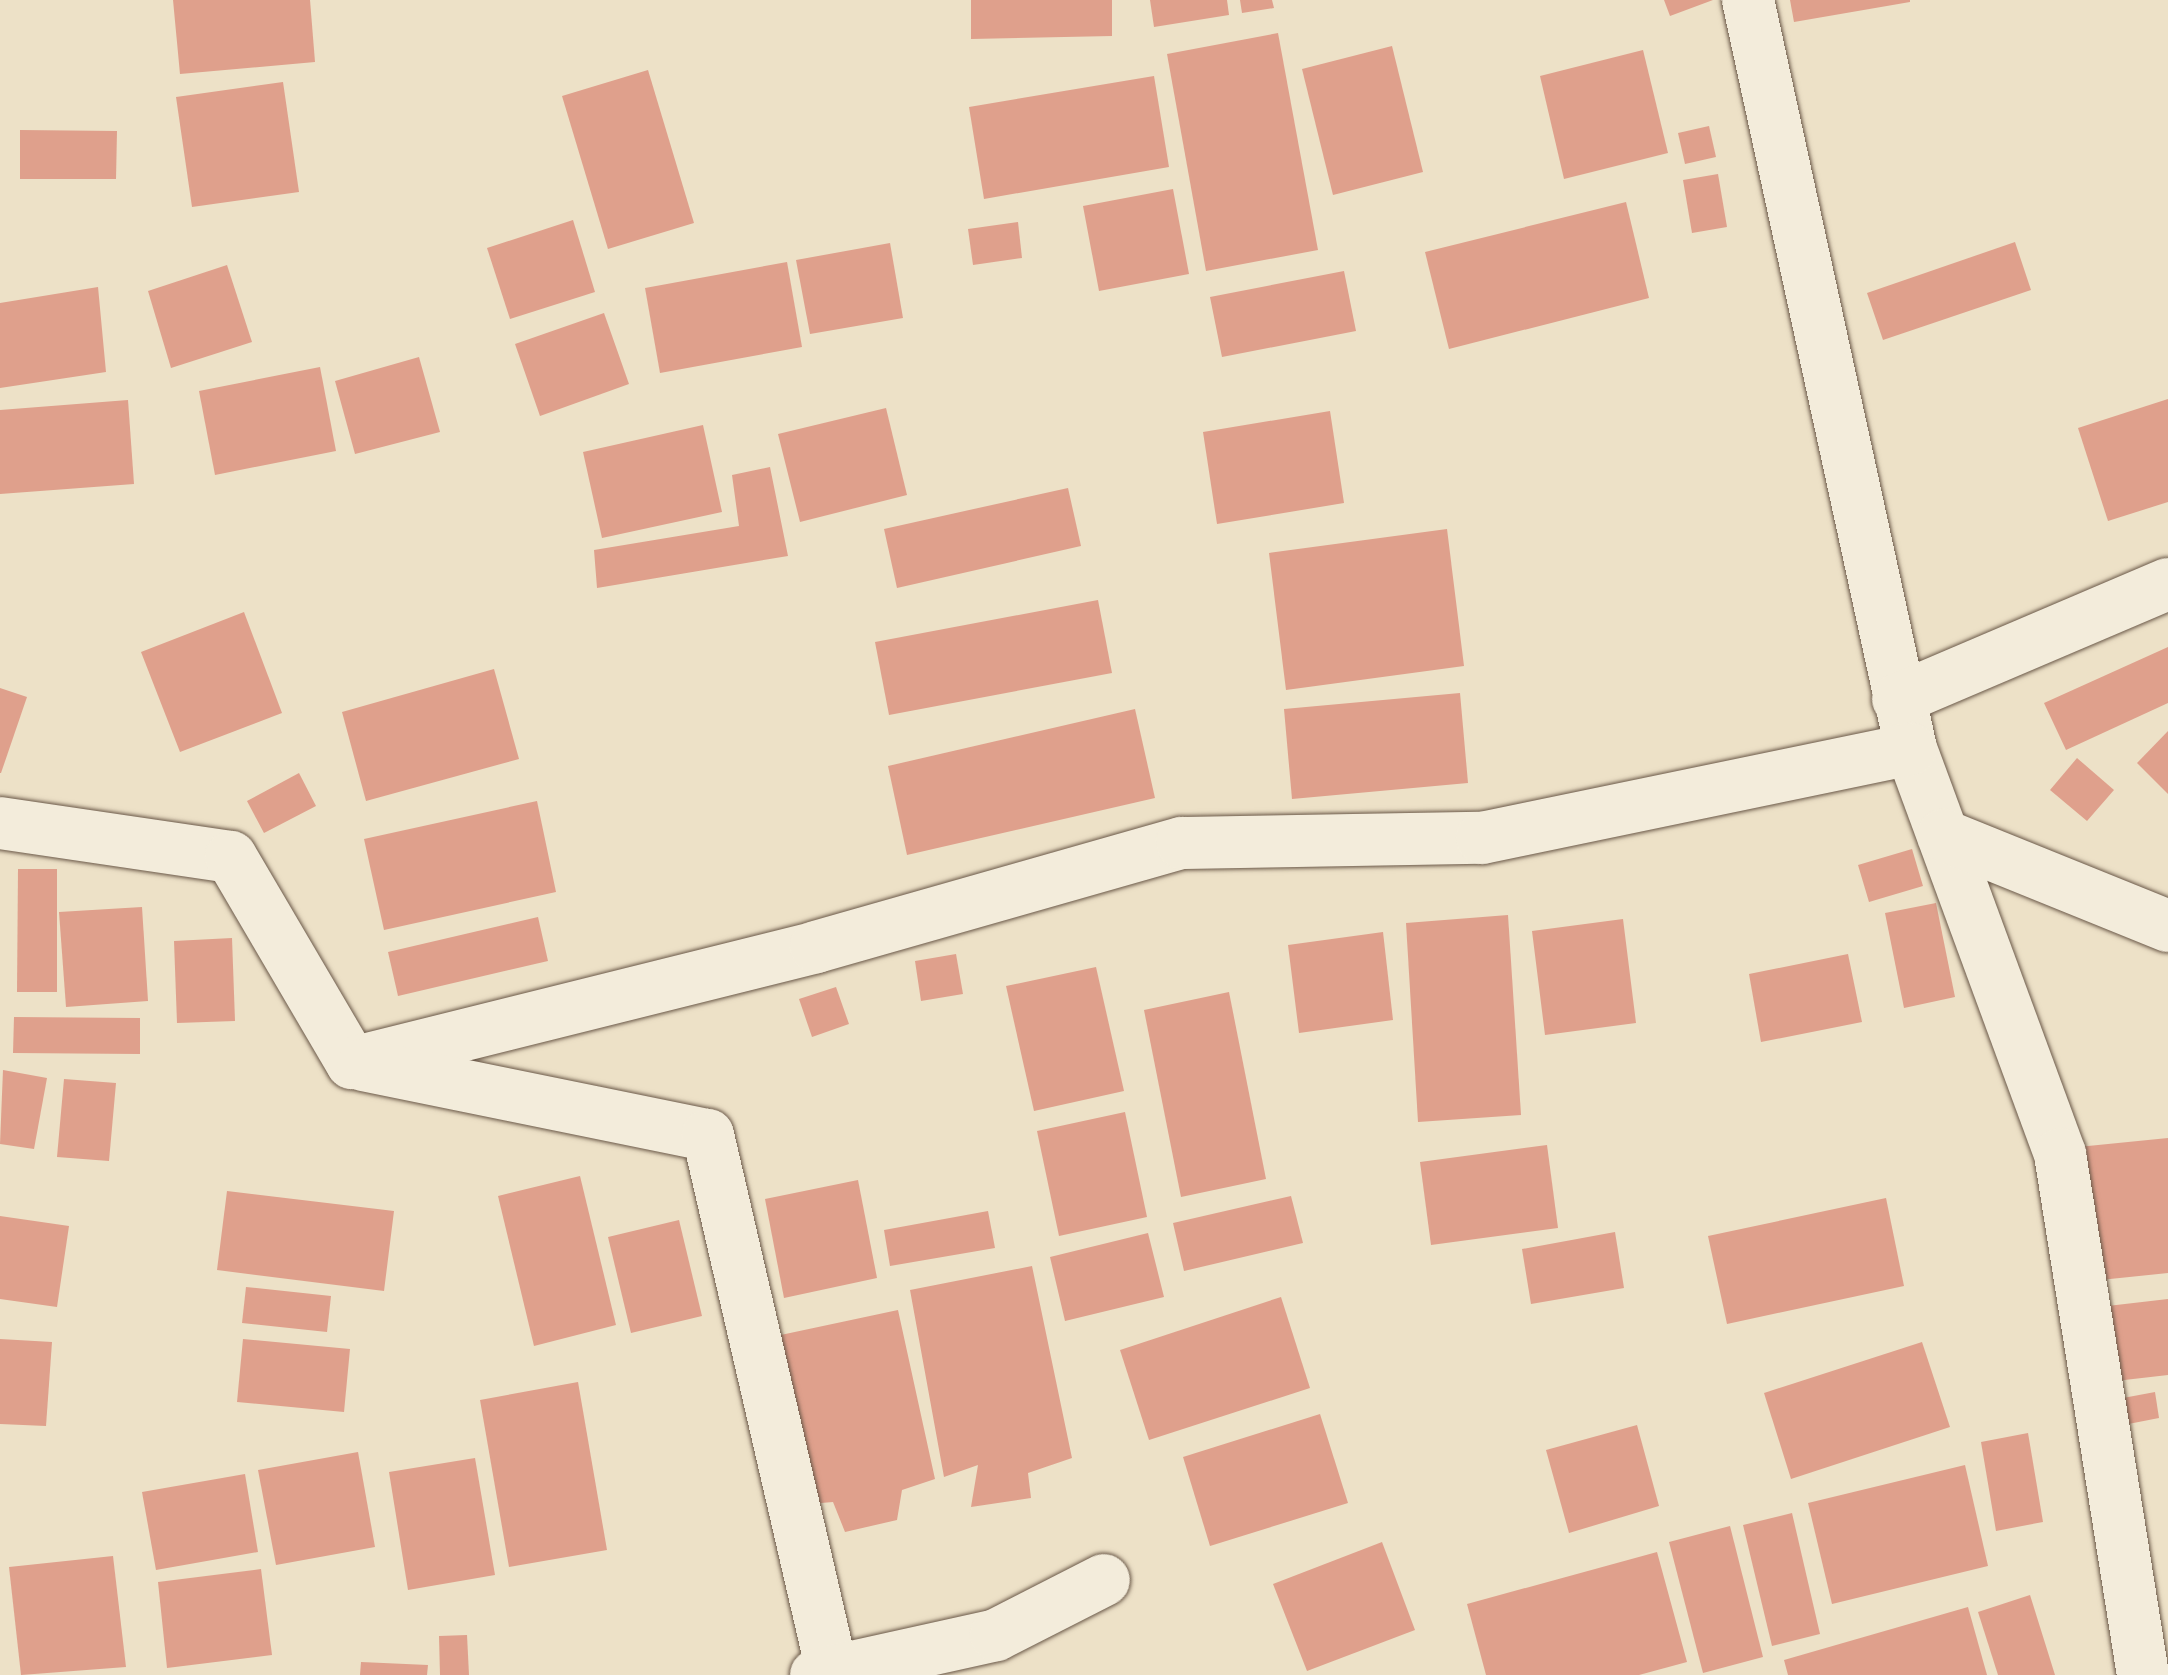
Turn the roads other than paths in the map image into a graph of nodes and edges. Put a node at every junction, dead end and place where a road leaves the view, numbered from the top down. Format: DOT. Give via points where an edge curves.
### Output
graph roads {
  1 [pos="1748,0"];
  2 [pos="2168,584"];
  3 [pos="1898,699"];
  4 [pos="1911,749"];
  5 [pos="0,822"];
  6 [pos="1943,835"];
  7 [pos="2168,926"];
  8 [pos="352,1062"];
  9 [pos="1104,1580"];
  10 [pos="827,1674"];
  11 [pos="2144,1675"];
  1 -- 3 [label="street"];
  2 -- 3 [label="street"];
  3 -- 4 [label="street"];
  4 -- 6 [label="street"];
  4 -- 8 [label="street" via="1482,838 1182,843 816,947"];
  5 -- 8 [label="street" via="230,857"];
  6 -- 7 [label="street"];
  6 -- 11 [label="street" via="2060,1154"];
  8 -- 10 [label="street" via="708,1135"];
  9 -- 10 [label="street" via="996,1634"];
}
